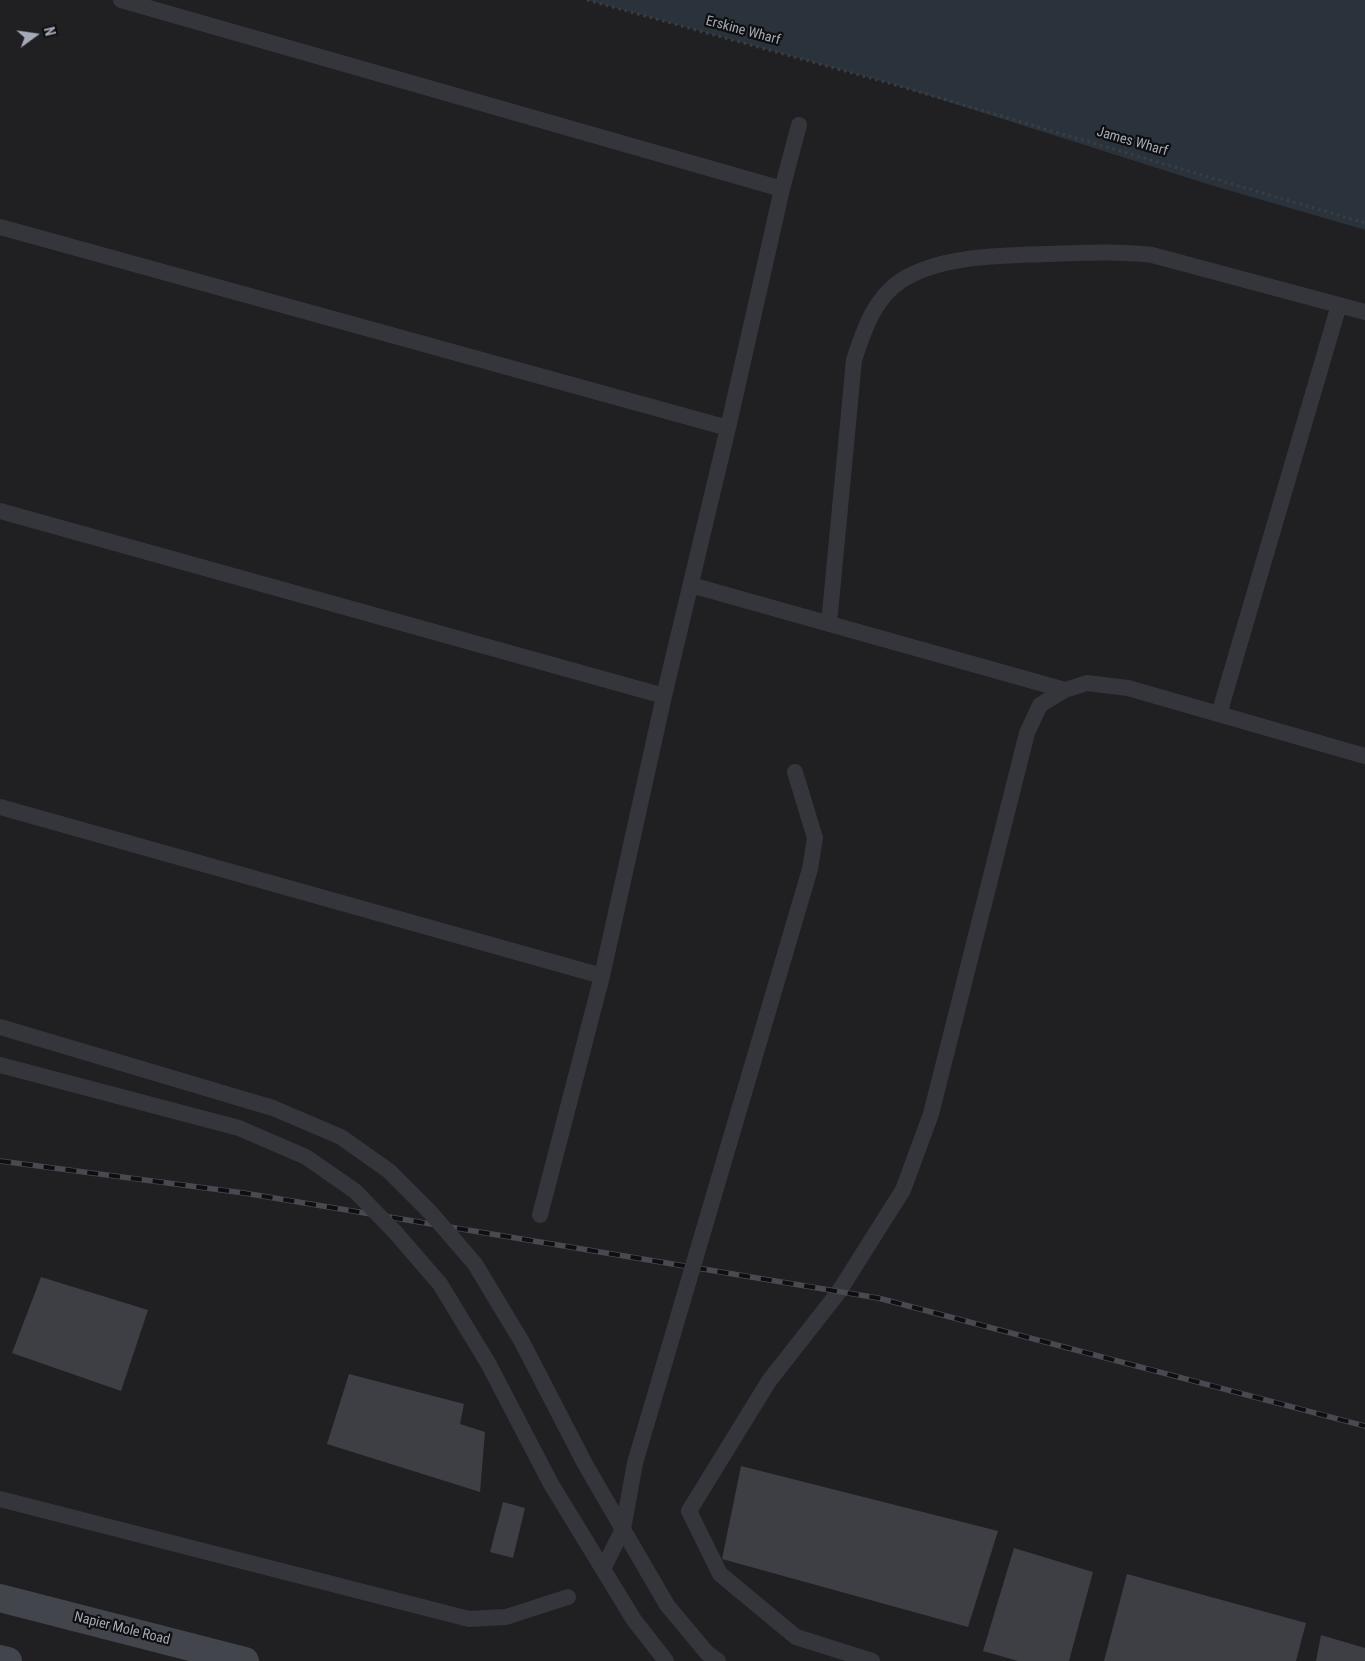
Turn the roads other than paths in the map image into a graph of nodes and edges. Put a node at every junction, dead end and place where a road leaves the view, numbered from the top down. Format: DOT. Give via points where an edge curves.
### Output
graph roads {
  1 [pos="121,0"];
  2 [pos="800,124"];
  3 [pos="782,189"];
  4 [pos="0,227"];
  5 [pos="1339,305"];
  6 [pos="1365,312"];
  7 [pos="728,428"];
  8 [pos="0,511"];
  9 [pos="691,585"];
  10 [pos="829,624"];
  11 [pos="1065,690"];
  12 [pos="664,696"];
  13 [pos="1218,714"];
  14 [pos="1365,756"];
  15 [pos="795,772"];
  16 [pos="0,807"];
  17 [pos="602,976"];
  18 [pos="0,1027"];
  19 [pos="0,1065"];
  20 [pos="540,1216"];
  21 [pos="0,1499"];
  22 [pos="623,1529"];
  23 [pos="603,1569"];
  24 [pos="568,1597"];
  25 [pos="0,1598"];
  26 [pos="0,1659"];
  27 [pos="8,1661"];
  28 [pos="245,1661"];
  29 [pos="666,1661"];
  30 [pos="718,1661"];
  31 [pos="872,1661"];
  1 -- 3 [label="lane"];
  2 -- 3 [label="lane"];
  3 -- 7 [label="lane"];
  4 -- 7 [label="lane"];
  5 -- 6 [label="lane"];
  5 -- 10 [label="lane" via="1152,254 1118,251 984,256 926,268 902,280 883,298 865,325 854,360"];
  5 -- 13 [label="lane"];
  7 -- 9 [label="lane"];
  8 -- 12 [label="lane"];
  9 -- 10 [label="lane"];
  9 -- 12 [label="lane"];
  10 -- 11 [label="lane"];
  11 -- 13 [label="lane" via="1088,683 1128,688"];
  11 -- 31 [label="lane" via="1040,705 1027,733 930,1114 903,1190 838,1293 769,1381 689,1511 720,1574 796,1637"];
  12 -- 17 [label="lane"];
  13 -- 14 [label="lane"];
  15 -- 22 [label="lane, bridge" via="814,838 810,869 635,1463"];
  16 -- 17 [label="lane"];
  17 -- 20 [label="lane"];
  18 -- 22 [label="lane, bridge" via="273,1108 340,1137 389,1171 475,1264 522,1342"];
  19 -- 23 [label="lane, bridge" via="239,1128 306,1157 355,1191 396,1232 440,1284 488,1363 551,1484"];
  21 -- 24 [label="lane" via="469,1620 506,1617"];
  22 -- 23 [label="lane, bridge"];
  22 -- 30 [label="lane, bridge" via="667,1605 707,1653"];
  23 -- 29 [label="lane, bridge" via="634,1620"];
  25 -- 28 [label="main road, Napier Mole Road"];
  26 -- 27 [label="main road"];
}
